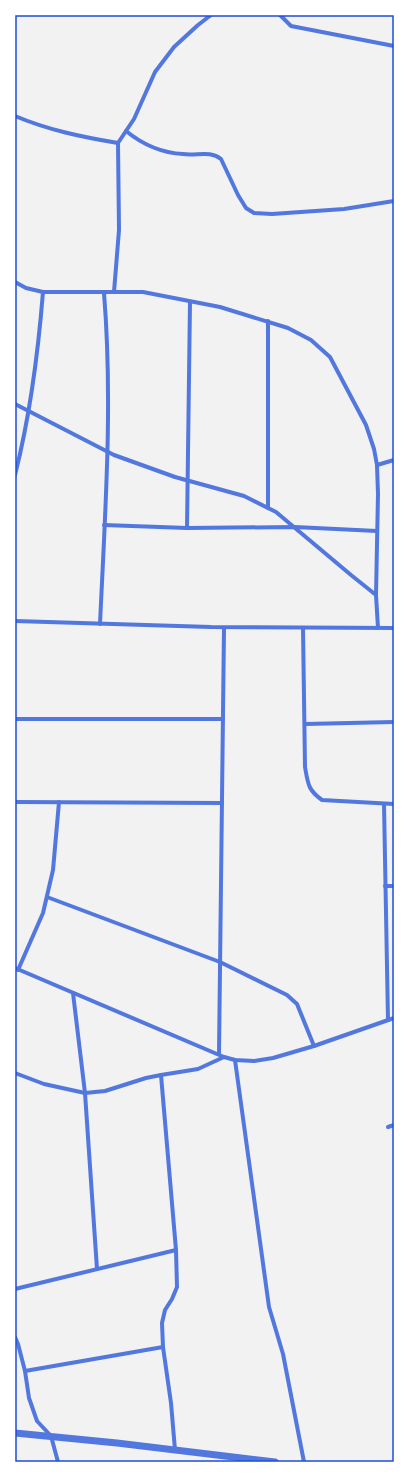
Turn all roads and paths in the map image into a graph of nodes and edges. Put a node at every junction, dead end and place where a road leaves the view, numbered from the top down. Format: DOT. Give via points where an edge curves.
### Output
graph roads {
  1 [pos="211,15"];
  2 [pos="280,15"];
  3 [pos="394,46"];
  4 [pos="15,116"];
  5 [pos="126,131"];
  6 [pos="118,143"];
  7 [pos="394,201"];
  8 [pos="15,282"];
  9 [pos="43,292"];
  10 [pos="114,292"];
  11 [pos="104,293"];
  12 [pos="190,302"];
  13 [pos="268,321"];
  14 [pos="15,404"];
  15 [pos="28,411"];
  16 [pos="108,451"];
  17 [pos="394,460"];
  18 [pos="377,465"];
  19 [pos="15,475"];
  20 [pos="187,480"];
  21 [pos="268,508"];
  22 [pos="104,524"];
  23 [pos="295,527"];
  24 [pos="187,528"];
  25 [pos="377,531"];
  26 [pos="376,594"];
  27 [pos="15,621"];
  28 [pos="100,624"];
  29 [pos="224,628"];
  30 [pos="303,628"];
  31 [pos="378,628"];
  32 [pos="394,628"];
  33 [pos="15,719"];
  34 [pos="223,719"];
  35 [pos="394,722"];
  36 [pos="305,724"];
  37 [pos="15,802"];
  38 [pos="59,802"];
  39 [pos="222,803"];
  40 [pos="384,804"];
  41 [pos="394,804"];
  42 [pos="385,886"];
  43 [pos="394,886"];
  44 [pos="47,897"];
  45 [pos="220,962"];
  46 [pos="17,969"];
  47 [pos="73,993"];
  48 [pos="394,1018"];
  49 [pos="388,1020"];
  50 [pos="314,1046"];
  51 [pos="219,1054"];
  52 [pos="224,1057"];
  53 [pos="235,1060"];
  54 [pos="15,1073"];
  55 [pos="161,1074"];
  56 [pos="85,1093"];
  57 [pos="394,1125"];
  58 [pos="388,1127"];
  59 [pos="176,1250"];
  60 [pos="97,1269"];
  61 [pos="15,1289"];
  62 [pos="15,1337"];
  63 [pos="163,1347"];
  64 [pos="25,1371"];
  65 [pos="15,1433"];
  66 [pos="51,1436"];
  67 [pos="176,1450"];
  68 [pos="58,1462"];
  69 [pos="266,1462"];
  70 [pos="275,1462"];
  71 [pos="304,1462"];
  1 -- 5 [label="street" via="174,47 155,72"];
  2 -- 3 [label="street" via="291,26"];
  4 -- 6 [label="street" via="33,124 78,136"];
  5 -- 6 [label="street"];
  5 -- 7 [label="street" via="139,141 161,150 183,154 217,155 222,159 246,208 254,212 272,214 344,209"];
  6 -- 10 [label="street" via="119,230"];
  8 -- 9 [label="street"];
  9 -- 11 [label="street"];
  9 -- 15 [label="street"];
  10 -- 11 [label="street"];
  10 -- 12 [label="street" via="143,292"];
  11 -- 16 [label="street"];
  12 -- 13 [label="street" via="220,307"];
  12 -- 20 [label="street"];
  13 -- 18 [label="street" via="311,340 330,357 366,426"];
  13 -- 21 [label="street"];
  14 -- 15 [label="street"];
  15 -- 16 [label="street"];
  15 -- 19 [label="street"];
  16 -- 20 [label="street"];
  16 -- 22 [label="street"];
  17 -- 18 [label="street"];
  18 -- 25 [label="street"];
  20 -- 21 [label="street" via="244,496"];
  20 -- 24 [label="street"];
  21 -- 23 [label="street"];
  22 -- 24 [label="street"];
  22 -- 28 [label="street"];
  23 -- 24 [label="street"];
  23 -- 25 [label="street"];
  23 -- 26 [label="street"];
  25 -- 26 [label="street"];
  26 -- 31 [label="street"];
  27 -- 28 [label="street"];
  28 -- 29 [label="street"];
  29 -- 30 [label="street"];
  29 -- 34 [label="street"];
  30 -- 31 [label="street"];
  30 -- 36 [label="street"];
  31 -- 32 [label="street"];
  33 -- 34 [label="street"];
  34 -- 39 [label="street"];
  35 -- 36 [label="street"];
  36 -- 40 [label="street" via="305,767 308,785 313,794 322,800"];
  37 -- 38 [label="street"];
  38 -- 39 [label="street"];
  38 -- 44 [label="street" via="53,870"];
  39 -- 45 [label="street"];
  40 -- 41 [label="street"];
  40 -- 42 [label="street"];
  42 -- 43 [label="street"];
  42 -- 49 [label="street"];
  44 -- 45 [label="street"];
  44 -- 46 [label="street" via="43,913"];
  45 -- 50 [label="street" via="287,995 297,1004"];
  45 -- 51 [label="street"];
  46 -- 47 [label="street"];
  47 -- 51 [label="street"];
  47 -- 56 [label="street"];
  48 -- 49 [label="street"];
  49 -- 50 [label="street"];
  50 -- 53 [label="street" via="254,1061"];
  51 -- 52 [label="street"];
  52 -- 53 [label="street"];
  52 -- 55 [label="street" via="198,1069"];
  53 -- 71 [label="street" via="270,1307"];
  54 -- 56 [label="street" via="44,1084"];
  55 -- 56 [label="street" via="105,1092"];
  55 -- 59 [label="street"];
  56 -- 60 [label="street"];
  57 -- 58 [label="street"];
  59 -- 60 [label="street"];
  59 -- 63 [label="street" via="177,1287 165,1310 162,1323"];
  60 -- 61 [label="street"];
  62 -- 64 [label="street"];
  63 -- 64 [label="street"];
  63 -- 67 [label="street"];
  64 -- 66 [label="street" via="29,1398 37,1421"];
  65 -- 66 [label="street"];
  66 -- 67 [label="street"];
  66 -- 68 [label="street"];
  67 -- 69 [label="street"];
  69 -- 70 [label="street"];
}
